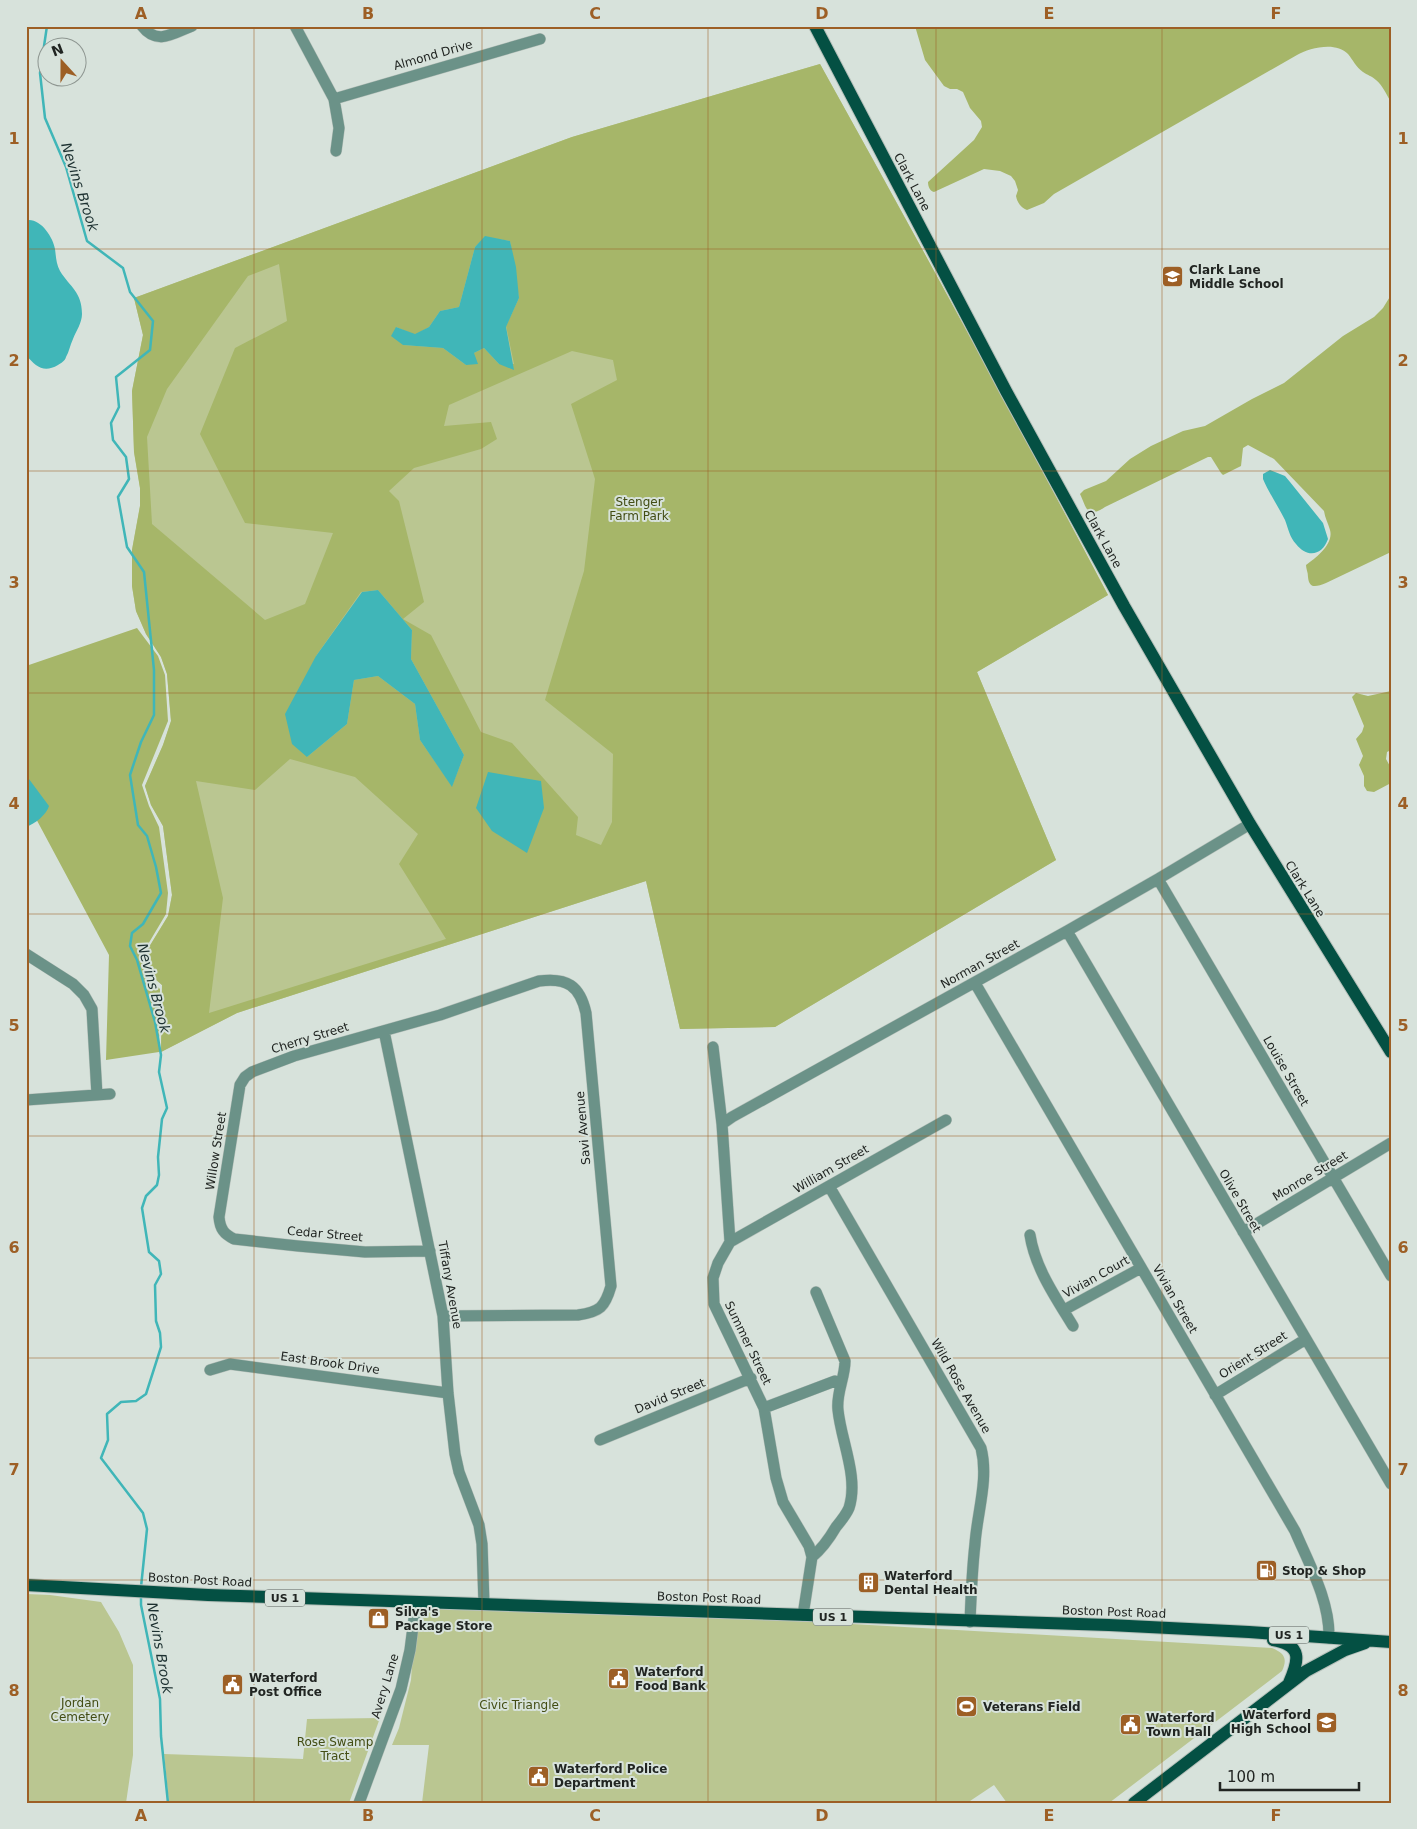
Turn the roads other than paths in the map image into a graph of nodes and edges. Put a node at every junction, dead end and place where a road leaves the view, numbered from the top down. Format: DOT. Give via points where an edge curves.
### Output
graph roads {
  1 [pos="142,26"];
  2 [pos="192,26"];
  3 [pos="295,26"];
  4 [pos="816,26"];
  5 [pos="540,38"];
  6 [pos="334,98"];
  7 [pos="336,151"];
  8 [pos="1250,824"];
  9 [pos="1158,880"];
  10 [pos="1067,931"];
  11 [pos="26,954"];
  12 [pos="975,983"];
  13 [pos="384,1031"];
  14 [pos="713,1047"];
  15 [pos="1391,1052"];
  16 [pos="245,1077"];
  17 [pos="110,1094"];
  18 [pos="97,1095"];
  19 [pos="26,1100"];
  20 [pos="946,1120"];
  21 [pos="722,1124"];
  22 [pos="1391,1144"];
  23 [pos="1333,1178"];
  24 [pos="829,1186"];
  25 [pos="222,1230"];
  26 [pos="1243,1232"];
  27 [pos="1030,1235"];
  28 [pos="730,1242"];
  29 [pos="430,1251"];
  30 [pos="1141,1268"];
  31 [pos="1391,1276"];
  32 [pos="816,1292"];
  33 [pos="1064,1310"];
  34 [pos="443,1316"];
  35 [pos="1073,1326"];
  36 [pos="1306,1339"];
  37 [pos="210,1370"];
  38 [pos="750,1378"];
  39 [pos="840,1384"];
  40 [pos="448,1393"];
  41 [pos="1215,1396"];
  42 [pos="764,1408"];
  43 [pos="600,1440"];
  44 [pos="1391,1484"];
  45 [pos="812,1557"];
  46 [pos="26,1585"];
  47 [pos="416,1603"];
  48 [pos="484,1604"];
  49 [pos="803,1615"];
  50 [pos="970,1622"];
  51 [pos="1250,1632"];
  52 [pos="1329,1638"];
  53 [pos="1370,1641"];
  54 [pos="1391,1642"];
  55 [pos="1289,1683"];
  56 [pos="359,1803"];
  57 [pos="1134,1803"];
  1 -- 2 [label="street" via="155,37 162,38"];
  3 -- 6 [label="street"];
  4 -- 8 [label="main road, Clark Lane" via="1006,391 1124,606"];
  5 -- 6 [label="street, Almond Drive"];
  6 -- 7 [label="street" via="339,128"];
  8 -- 9 [label="street, Norman Street"];
  8 -- 15 [label="main road, Clark Lane"];
  9 -- 10 [label="street, Norman Street"];
  9 -- 23 [label="street, Louise Street"];
  10 -- 12 [label="street, Norman Street"];
  10 -- 26 [label="street, Olive Street"];
  11 -- 18 [label="street" via="73,984 92,1009"];
  12 -- 21 [label="street, Norman Street"];
  12 -- 30 [label="street, Vivian Street"];
  13 -- 16 [label="street, Cherry Street" via="294,1056"];
  13 -- 29 [label="street, Tiffany Avenue"];
  13 -- 34 [label="street, Savi Avenue" via="553,979 571,984 578,992 586,1013 611,1286 607,1298 602,1308 578,1315"];
  14 -- 21 [label="street"];
  16 -- 25 [label="street, Willow Street" via="240,1086 219,1217"];
  17 -- 18 [label="street"];
  18 -- 19 [label="street"];
  20 -- 24 [label="street, William Street"];
  21 -- 28 [label="street"];
  22 -- 23 [label="street, Monroe Street"];
  23 -- 26 [label="street, Monroe Street"];
  23 -- 31 [label="street, Louise Street"];
  24 -- 28 [label="street, William Street"];
  24 -- 50 [label="street, Wild Rose Avenue" via="984,1460 974,1544"];
  25 -- 29 [label="street, Cedar Street" via="234,1239 298,1246 365,1252"];
  26 -- 36 [label="street, Olive Street"];
  27 -- 33 [label="street, Vivian Court" via="1034,1255"];
  28 -- 38 [label="street, Summer Street" via="713,1278 714,1304"];
  29 -- 34 [label="street, Tiffany Avenue"];
  30 -- 33 [label="street, Vivian Court"];
  30 -- 41 [label="street, Vivian Street"];
  32 -- 39 [label="street" via="845,1361"];
  33 -- 35 [label="street, Vivian Court"];
  34 -- 40 [label="street, Tiffany Avenue"];
  36 -- 41 [label="street, Orient Street"];
  36 -- 44 [label="street, Olive Street"];
  37 -- 40 [label="street, East Brook Drive" via="230,1364"];
  38 -- 42 [label="street, Summer Street"];
  38 -- 43 [label="street, David Street"];
  39 -- 42 [label="street" via="835,1381"];
  39 -- 45 [label="street" via="838,1412 848,1456 851,1499 848,1510 822,1549"];
  40 -- 48 [label="street, Tiffany Avenue" via="459,1472 479,1525"];
  41 -- 52 [label="street, Vivian Street" via="1295,1531 1330,1623"];
  42 -- 45 [label="street, Summer Street" via="776,1478 784,1502"];
  45 -- 49 [label="street"];
  46 -- 47 [label="main road, Boston Post Road / US 1"];
  47 -- 48 [label="main road, Boston Post Road / US 1"];
  47 -- 56 [label="street, Avery Lane" via="401,1688"];
  48 -- 49 [label="main road, Boston Post Road / US 1"];
  49 -- 50 [label="main road, Boston Post Road / US 1"];
  50 -- 51 [label="main road, Boston Post Road / US 1"];
  51 -- 52 [label="main road, Boston Post Road / US 1"];
  51 -- 55 [label="main road" via="1262,1638 1286,1642 1294,1648 1296,1667"];
  52 -- 53 [label="main road, Boston Post Road / US 1"];
  53 -- 54 [label="main road, Boston Post Road / US 1"];
  53 -- 55 [label="main road" via="1334,1655"];
  55 -- 57 [label="main road"];
}
